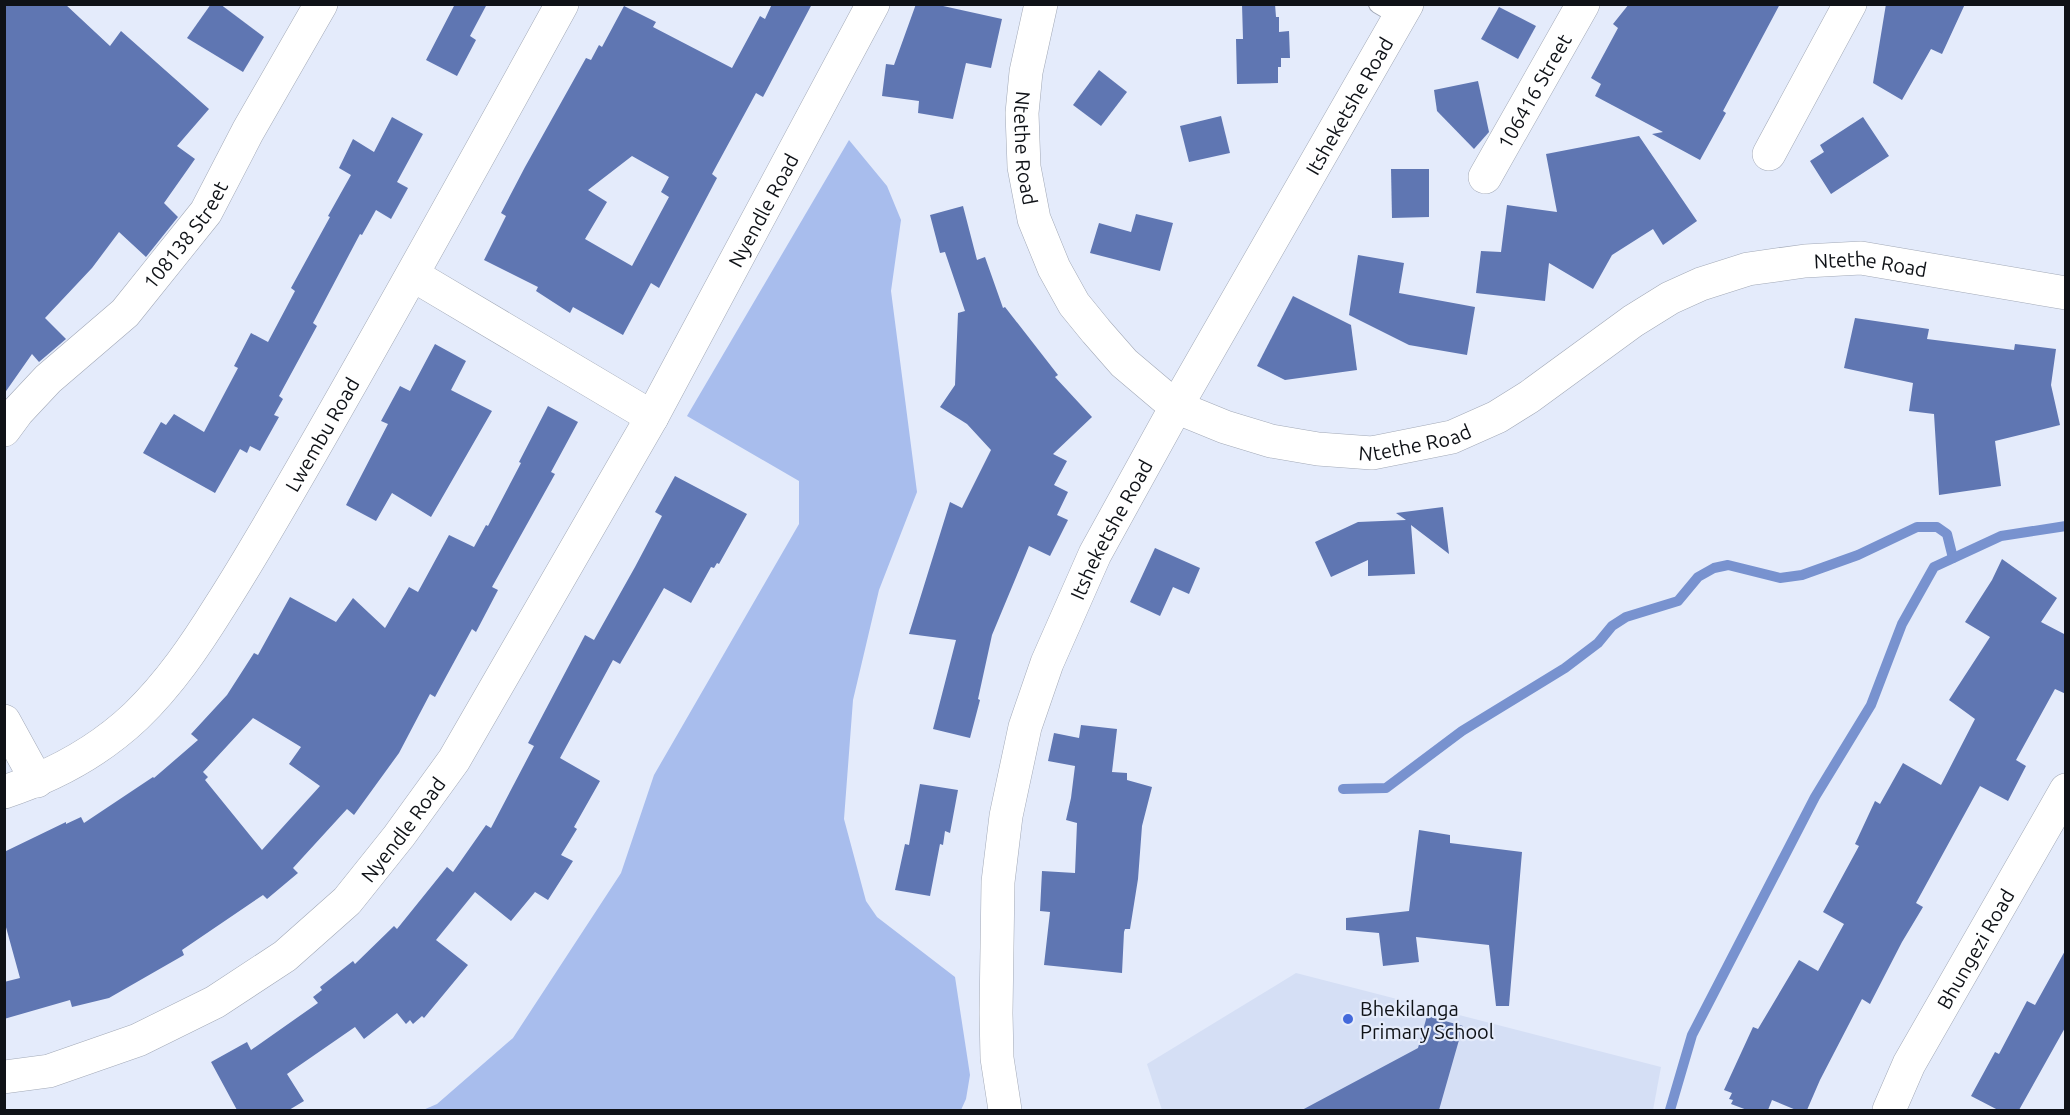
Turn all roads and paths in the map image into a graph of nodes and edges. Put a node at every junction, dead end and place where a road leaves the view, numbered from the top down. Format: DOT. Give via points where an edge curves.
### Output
graph roads {
  1 [pos="321,4"];
  2 [pos="562,4"];
  3 [pos="873,4"];
  4 [pos="1041,4"];
  5 [pos="1583,4"];
  6 [pos="1850,4"];
  7 [pos="1395,9"];
  8 [pos="1769,154"];
  9 [pos="1485,177"];
  10 [pos="413,275"];
  11 [pos="2066,292"];
  12 [pos="1176,407"];
  13 [pos="652,417"];
  14 [pos="4,430"];
  15 [pos="4,721"];
  16 [pos="37,781"];
  17 [pos="2066,790"];
  18 [pos="4,792"];
  19 [pos="4,1077"];
  20 [pos="1005,1110"];
  21 [pos="1888,1110"];
  1 -- 14 [label="street, 108138 Street" via="206,212 125,313 48,379"];
  2 -- 10 [label="street, Lwembu Road"];
  3 -- 13 [label="street, Nyendle Road"];
  4 -- 12 [label="street, Ntethe Road" via="1022,112 1024,167 1034,219 1074,304 1124,363"];
  5 -- 9 [label="street, 106416 Street"];
  6 -- 8 [label="street"];
  7 -- 12 [label="street, Itsheketshe Road"];
  10 -- 13 [label="street"];
  10 -- 16 [label="street, Lwembu Road" via="243,571 197,643 135,716 106,741"];
  11 -- 12 [label="street, Ntethe Road" via="1861,258 1748,269 1670,298 1497,417 1452,437 1372,453 1272,441 1225,428"];
  12 -- 20 [label="street, Itsheketshe Road" via="1095,554 1047,663 1025,727 1006,816 998,882 996,1047"];
  13 -- 19 [label="street, Nyendle Road" via="454,760 347,901 285,956 215,1002 138,1040 50,1071"];
  15 -- 16 [label="street"];
  16 -- 18 [label="street, Lwembu Road"];
  17 -- 21 [label="street, Bhungezi Road" via="1909,1064"];
}
